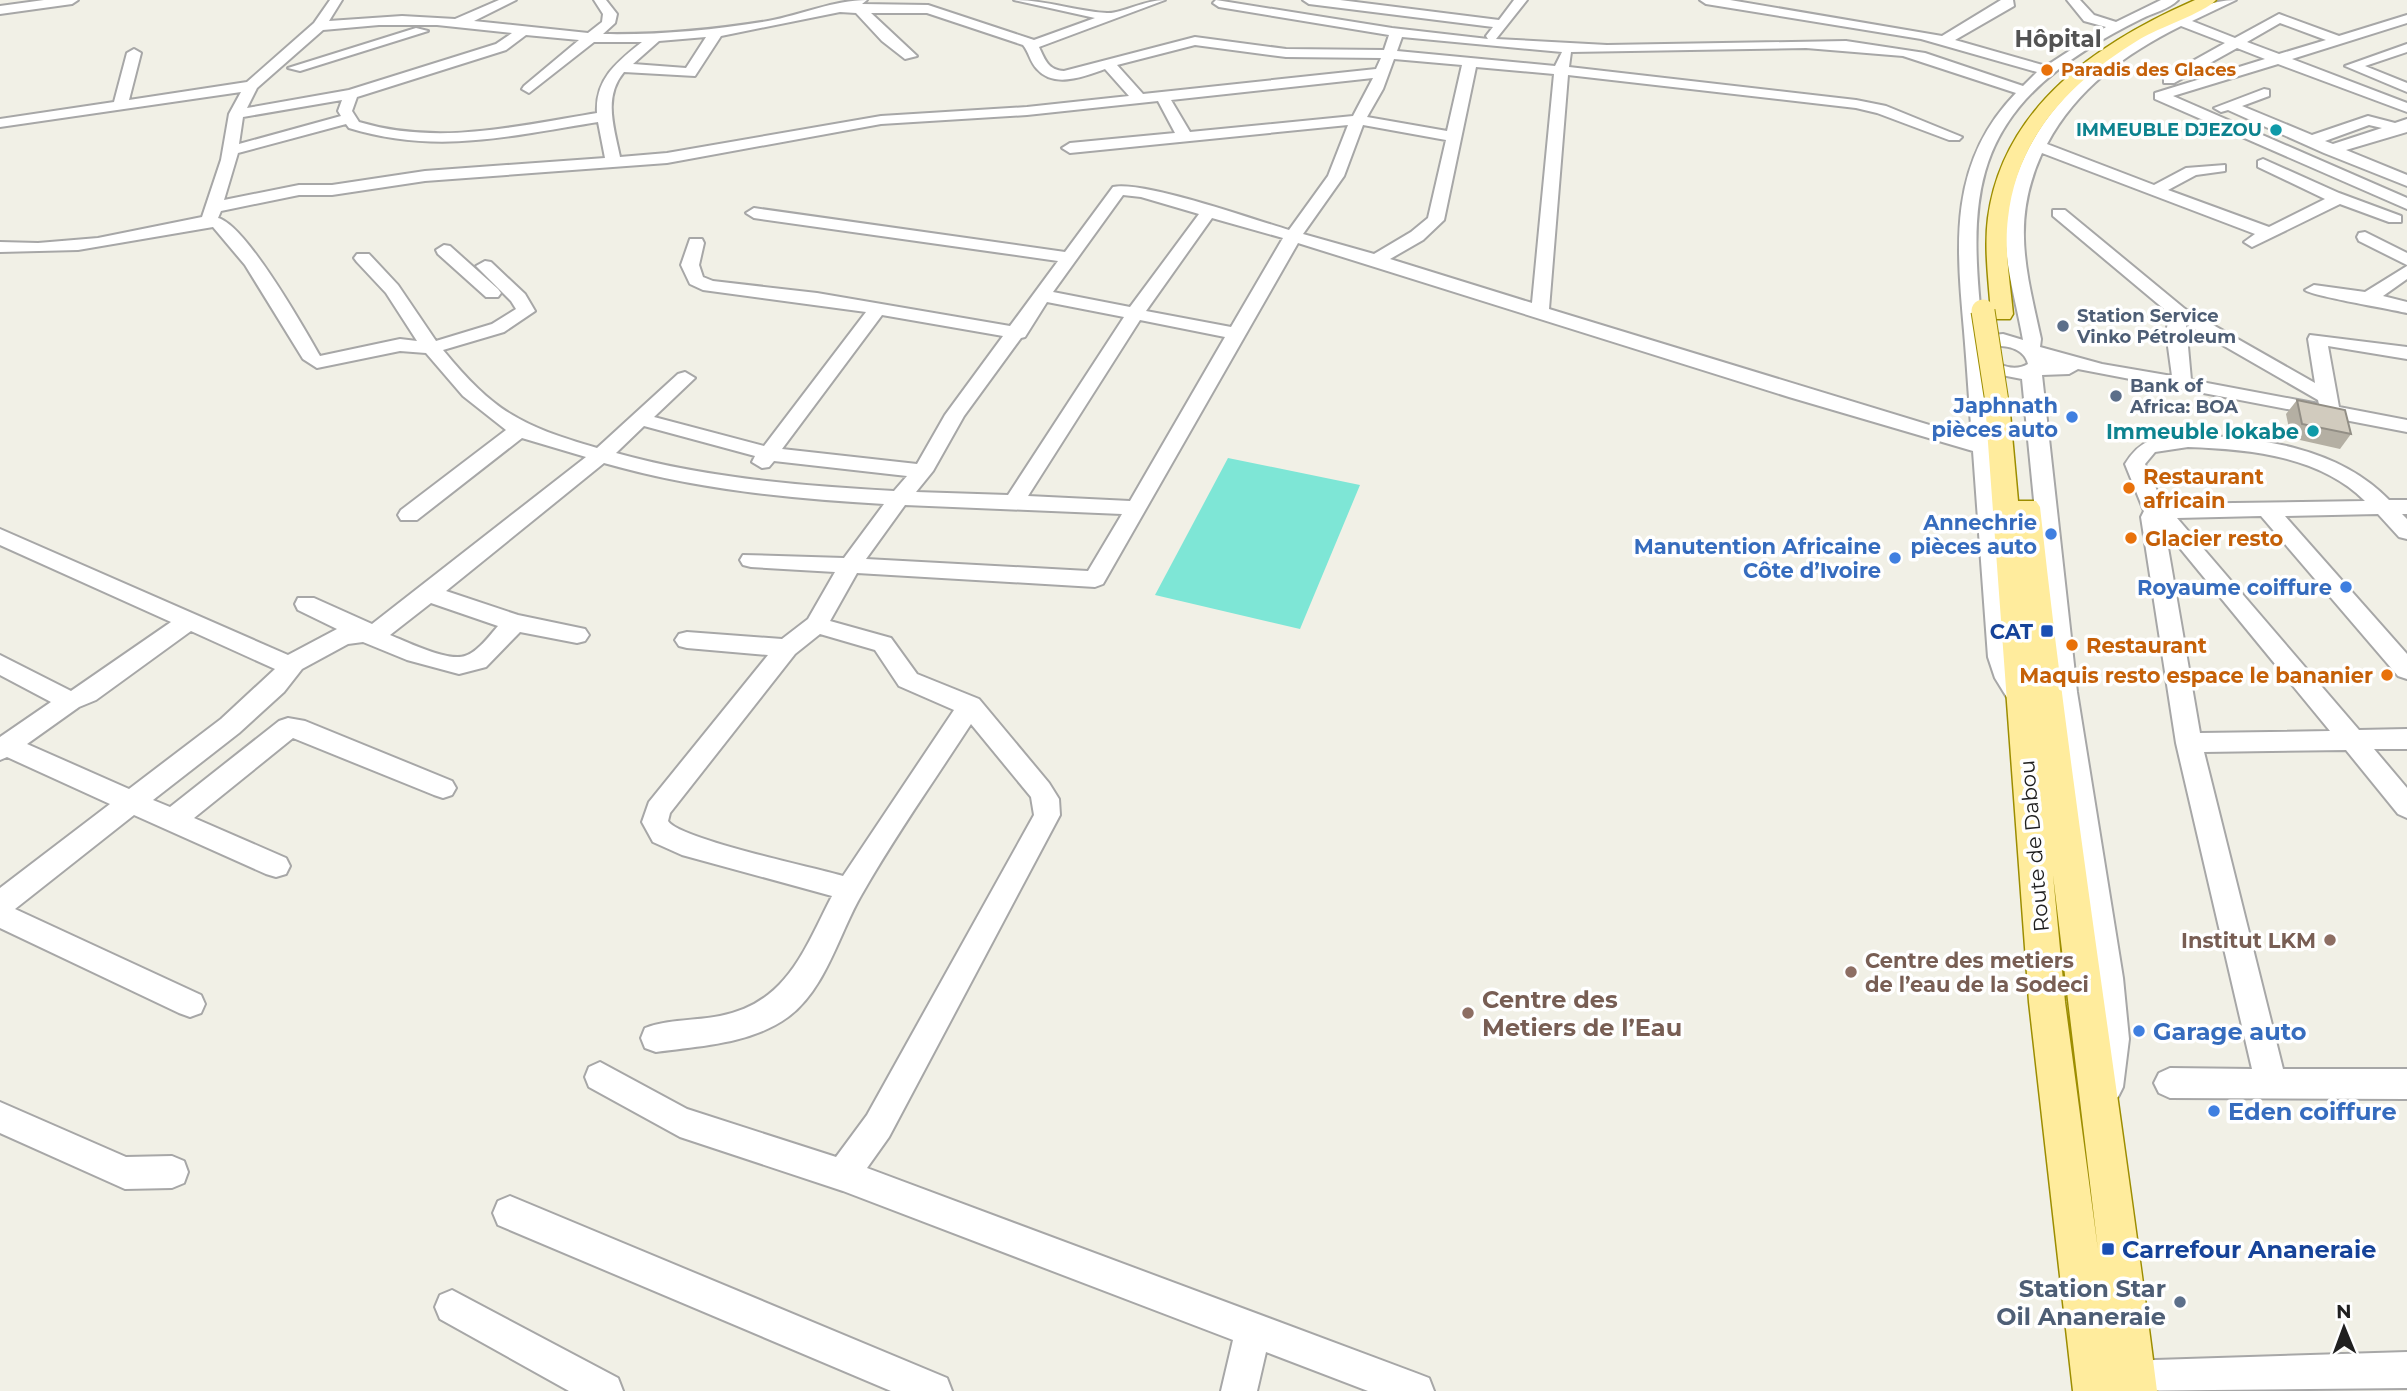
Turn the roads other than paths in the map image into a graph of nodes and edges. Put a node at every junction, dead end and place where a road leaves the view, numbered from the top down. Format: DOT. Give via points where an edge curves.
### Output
graph roads {
  1 [pos="72,0"];
  2 [pos="510,0"];
  3 [pos="600,0"];
  4 [pos="812,0"];
  5 [pos="938,0"];
  6 [pos="1020,0"];
  7 [pos="1078,0"];
  8 [pos="1159,0"];
  9 [pos="1308,0"];
  10 [pos="1521,0"];
  11 [pos="1706,0"];
  12 [pos="1802,0"];
  13 [pos="2072,0"];
  14 [pos="2172,0"];
  15 [pos="2185,0"];
  16 [pos="2208,0"];
  17 [pos="2230,0"];
  18 [pos="338,1"];
  19 [pos="1327,1"];
  20 [pos="2010,1"];
  21 [pos="1217,2"];
  22 [pos="859,4"];
  23 [pos="480,6"];
  24 [pos="1052,6"];
  25 [pos="918,8"];
  26 [pos="0,10"];
  27 [pos="1804,15"];
  28 [pos="770,17"];
  29 [pos="1111,18"];
  30 [pos="1033,19"];
  31 [pos="1309,19"];
  32 [pos="2407,19"];
  33 [pos="2181,22"];
  34 [pos="454,24"];
  35 [pos="1502,24"];
  36 [pos="2113,25"];
  37 [pos="2385,25"];
  38 [pos="319,26"];
  39 [pos="524,30"];
  40 [pos="717,32"];
  41 [pos="1397,33"];
  42 [pos="2407,33"];
  43 [pos="656,37"];
  44 [pos="593,38"];
  45 [pos="1945,40"];
  46 [pos="2338,40"];
  47 [pos="1488,42"];
  48 [pos="2239,43"];
  49 [pos="1032,45"];
  50 [pos="1818,46"];
  51 [pos="1569,48"];
  52 [pos="2407,48"];
  53 [pos="134,53"];
  54 [pos="1389,54"];
  55 [pos="910,56"];
  56 [pos="2278,58"];
  57 [pos="1470,61"];
  58 [pos="1108,63"];
  59 [pos="620,67"];
  60 [pos="295,68"];
  61 [pos="1561,70"];
  62 [pos="2045,70"];
  63 [pos="1382,73"];
  64 [pos="251,86"];
  65 [pos="2407,88"];
  66 [pos="529,89"];
  67 [pos="2023,91"];
  68 [pos="2263,93"];
  69 [pos="351,94"];
  70 [pos="2163,94"];
  71 [pos="1162,96"];
  72 [pos="1139,99"];
  73 [pos="121,103"];
  74 [pos="2228,105"];
  75 [pos="2407,108"];
  76 [pos="236,114"];
  77 [pos="2200,115"];
  78 [pos="606,116"];
  79 [pos="348,119"];
  80 [pos="1358,120"];
  81 [pos="0,123"];
  82 [pos="2404,127"];
  83 [pos="1185,137"];
  84 [pos="1454,137"];
  85 [pos="1954,137"];
  86 [pos="2313,140"];
  87 [pos="2037,146"];
  88 [pos="1070,148"];
  89 [pos="2335,149"];
  90 [pos="229,151"];
  91 [pos="2302,159"];
  92 [pos="613,161"];
  93 [pos="2263,164"];
  94 [pos="2219,168"];
  95 [pos="2407,181"];
  96 [pos="2156,190"];
  97 [pos="2337,198"];
  98 [pos="2407,204"];
  99 [pos="1208,212"];
  100 [pos="2059,212"];
  101 [pos="754,213"];
  102 [pos="212,214"];
  103 [pos="2395,219"];
  104 [pos="2266,232"];
  105 [pos="1293,236"];
  106 [pos="2365,237"];
  107 [pos="2251,242"];
  108 [pos="696,243"];
  109 [pos="0,247"];
  110 [pos="444,250"];
  111 [pos="363,258"];
  112 [pos="1070,258"];
  113 [pos="1376,260"];
  114 [pos="2407,260"];
  115 [pos="485,266"];
  116 [pos="2407,271"];
  117 [pos="2314,290"];
  118 [pos="1045,296"];
  119 [pos="2375,299"];
  120 [pos="2407,308"];
  121 [pos="877,309"];
  122 [pos="1540,310"];
  123 [pos="1992,312"];
  124 [pos="2179,313"];
  125 [pos="1134,315"];
  126 [pos="513,321"];
  127 [pos="1018,333"];
  128 [pos="1237,334"];
  129 [pos="431,348"];
  130 [pos="1975,351"];
  131 [pos="2407,353"];
  132 [pos="2032,360"];
  133 [pos="685,378"];
  134 [pos="2182,383"];
  135 [pos="2329,405"];
  136 [pos="640,419"];
  137 [pos="2407,426"];
  138 [pos="519,430"];
  139 [pos="1984,448"];
  140 [pos="770,454"];
  141 [pos="600,456"];
  142 [pos="923,471"];
  143 [pos="739,485"];
  144 [pos="898,499"];
  145 [pos="1014,500"];
  146 [pos="2265,507"];
  147 [pos="2382,507"];
  148 [pos="2407,507"];
  149 [pos="1136,508"];
  150 [pos="2018,509"];
  151 [pos="2155,511"];
  152 [pos="409,515"];
  153 [pos="2407,532"];
  154 [pos="5,542"];
  155 [pos="751,560"];
  156 [pos="850,564"];
  157 [pos="428,593"];
  158 [pos="306,604"];
  159 [pos="190,620"];
  160 [pos="515,624"];
  161 [pos="816,625"];
  162 [pos="361,633"];
  163 [pos="577,635"];
  164 [pos="687,640"];
  165 [pos="787,648"];
  166 [pos="294,663"];
  167 [pos="0,664"];
  168 [pos="2407,670"];
  169 [pos="2022,700"];
  170 [pos="70,701"];
  171 [pos="971,706"];
  172 [pos="2407,738"];
  173 [pos="2354,740"];
  174 [pos="2189,743"];
  175 [pos="3,748"];
  176 [pos="443,788"];
  177 [pos="134,802"];
  178 [pos="2407,807"];
  179 [pos="174,819"];
  180 [pos="276,866"];
  181 [pos="850,889"];
  182 [pos="0,904"];
  183 [pos="0,915"];
  184 [pos="190,1004"];
  185 [pos="656,1038"];
  186 [pos="600,1077"];
  187 [pos="2170,1083"];
  188 [pos="2271,1083"];
  189 [pos="2407,1084"];
  190 [pos="2103,1114"];
  191 [pos="0,1117"];
  192 [pos="172,1172"];
  193 [pos="843,1175"];
  194 [pos="510,1213"];
  195 [pos="452,1307"];
  196 [pos="1253,1331"];
  197 [pos="2407,1370"];
  198 [pos="2114,1385"];
  199 [pos="606,1391"];
  200 [pos="934,1391"];
  201 [pos="1239,1391"];
  202 [pos="1416,1391"];
  1 -- 26 [label="street"];
  2 -- 23 [label="street"];
  3 -- 44 [label="street" via="610,14 608,23"];
  4 -- 28 [label="street"];
  5 -- 25 [label="street"];
  6 -- 24 [label="street"];
  7 -- 24 [label="street"];
  8 -- 29 [label="street"];
  9 -- 19 [label="street"];
  10 -- 35 [label="street"];
  11 -- 27 [label="street"];
  12 -- 27 [label="street"];
  13 -- 36 [label="street" via="2089,18"];
  14 -- 36 [label="street"];
  15 -- 123 [label="main road" via="2095,46 2061,69 2019,114 2000,149 1981,231"];
  16 -- 123 [label="main road" via="2091,63 2059,90 2035,119 2008,173 1998,217"];
  17 -- 33 [label="street"];
  18 -- 38 [label="street"];
  19 -- 31 [label="street"];
  19 -- 35 [label="street"];
  20 -- 45 [label="street"];
  21 -- 31 [label="street"];
  22 -- 25 [label="street"];
  22 -- 28 [label="street"];
  22 -- 55 [label="street" via="887,38"];
  23 -- 34 [label="street"];
  24 -- 29 [label="street"];
  24 -- 30 [label="street"];
  25 -- 49 [label="street"];
  27 -- 45 [label="street"];
  27 -- 50 [label="street"];
  28 -- 40 [label="street"];
  29 -- 49 [label="street"];
  31 -- 41 [label="street"];
  32 -- 37 [label="street"];
  33 -- 48 [label="street"];
  33 -- 87 [label="street" via="2095,70 2059,109"];
  34 -- 38 [label="street" via="408,20"];
  34 -- 39 [label="street"];
  34 -- 60 [label="street" via="398,35"];
  35 -- 47 [label="street"];
  36 -- 62 [label="street"];
  37 -- 42 [label="street"];
  37 -- 46 [label="street"];
  38 -- 64 [label="street"];
  39 -- 44 [label="street"];
  39 -- 69 [label="street" via="501,47"];
  40 -- 43 [label="street"];
  40 -- 59 [label="street" via="690,73"];
  41 -- 47 [label="street"];
  41 -- 54 [label="street"];
  43 -- 44 [label="street"];
  43 -- 59 [label="street"];
  44 -- 66 [label="street"];
  45 -- 62 [label="street"];
  46 -- 48 [label="street" via="2277,20"];
  46 -- 56 [label="street"];
  47 -- 51 [label="street"];
  48 -- 56 [label="street"];
  48 -- 70 [label="street" via="2163,84"];
  49 -- 58 [label="street" via="1043,68 1056,74 1071,75"];
  50 -- 51 [label="street"];
  50 -- 67 [label="street" via="1903,52"];
  51 -- 61 [label="street"];
  52 -- 65 [label="street" via="2352,66"];
  53 -- 73 [label="street"];
  54 -- 57 [label="street"];
  54 -- 58 [label="street" via="1294,53 1195,41"];
  54 -- 63 [label="street"];
  56 -- 70 [label="street"];
  56 -- 75 [label="street"];
  57 -- 61 [label="street"];
  57 -- 84 [label="street"];
  58 -- 72 [label="street"];
  59 -- 78 [label="street" via="605,85 601,99"];
  61 -- 85 [label="street" via="1856,104"];
  61 -- 122 [label="street"];
  62 -- 67 [label="street"];
  63 -- 71 [label="street"];
  63 -- 80 [label="street"];
  64 -- 73 [label="street"];
  64 -- 76 [label="street"];
  67 -- 130 [label="street" via="1987,144 1971,194 1966,251"];
  68 -- 74 [label="street"];
  69 -- 76 [label="street"];
  69 -- 79 [label="street" via="345,111"];
  70 -- 77 [label="street" via="2164,99"];
  71 -- 72 [label="street"];
  71 -- 83 [label="street"];
  72 -- 92 [label="street" via="881,120 667,158"];
  73 -- 81 [label="street"];
  74 -- 77 [label="street"];
  74 -- 86 [label="street"];
  76 -- 90 [label="street"];
  77 -- 91 [label="street"];
  78 -- 79 [label="street" via="440,138 387,136"];
  78 -- 92 [label="street"];
  79 -- 90 [label="street"];
  80 -- 83 [label="street"];
  80 -- 84 [label="street"];
  80 -- 105 [label="street" via="1327,192"];
  82 -- 86 [label="street" via="2368,120"];
  82 -- 89 [label="street"];
  83 -- 88 [label="street"];
  84 -- 113 [label="street" via="1436,220"];
  86 -- 89 [label="street"];
  87 -- 96 [label="street"];
  87 -- 132 [label="street" via="2025,169 2014,228"];
  89 -- 91 [label="street"];
  89 -- 95 [label="street"];
  90 -- 102 [label="street"];
  91 -- 98 [label="street"];
  92 -- 102 [label="street" via="278,192"];
  93 -- 97 [label="street"];
  94 -- 96 [label="street" via="2192,171"];
  96 -- 104 [label="street"];
  97 -- 103 [label="street"];
  97 -- 104 [label="street"];
  99 -- 105 [label="street"];
  99 -- 112 [label="street" via="1142,192 1119,190"];
  99 -- 125 [label="street"];
  100 -- 124 [label="street"];
  101 -- 112 [label="street"];
  102 -- 109 [label="street" via="115,239"];
  102 -- 129 [label="street" via="226,227 317,362 400,345"];
  104 -- 107 [label="street"];
  105 -- 113 [label="street"];
  105 -- 128 [label="street"];
  106 -- 114 [label="street"];
  108 -- 121 [label="street" via="690,265 696,280 709,285"];
  110 -- 126 [label="street" via="510,310"];
  111 -- 129 [label="street" via="403,300"];
  112 -- 118 [label="street"];
  113 -- 122 [label="street"];
  115 -- 126 [label="street" via="525,308"];
  116 -- 119 [label="street" via="2372,295"];
  117 -- 119 [label="street"];
  118 -- 125 [label="street"];
  118 -- 127 [label="street"];
  119 -- 120 [label="street"];
  121 -- 127 [label="street"];
  121 -- 140 [label="street"];
  122 -- 139 [label="street"];
  123 -- 150 [label="main road"];
  124 -- 134 [label="street" via="2175,332"];
  124 -- 135 [label="street"];
  125 -- 128 [label="street"];
  125 -- 145 [label="street"];
  126 -- 129 [label="street"];
  127 -- 142 [label="street" via="956,415"];
  128 -- 149 [label="street"];
  129 -- 138 [label="street" via="497,415"];
  130 -- 132 [label="street" via="1985,341 2003,340"];
  130 -- 132 [label="street" via="1997,370 2019,373"];
  130 -- 139 [label="street"];
  131 -- 135 [label="street" via="2317,339"];
  132 -- 134 [label="street"];
  132 -- 190 [label="street" via="2065,692 2113,1026"];
  133 -- 136 [label="street"];
  134 -- 135 [label="street"];
  135 -- 137 [label="street"];
  136 -- 140 [label="street"];
  136 -- 141 [label="street"];
  138 -- 141 [label="street"];
  138 -- 152 [label="street"];
  139 -- 169 [label="street" via="2000,657"];
  140 -- 142 [label="street"];
  140 -- 143 [label="street"];
  141 -- 143 [label="street"];
  141 -- 157 [label="street"];
  142 -- 144 [label="street"];
  143 -- 144 [label="street"];
  144 -- 145 [label="street"];
  144 -- 156 [label="street"];
  145 -- 149 [label="street"];
  146 -- 147 [label="street"];
  146 -- 151 [label="street"];
  146 -- 168 [label="street"];
  147 -- 148 [label="street"];
  147 -- 151 [label="street" via="2354,480 2318,462 2207,440 2169,440 2145,449 2135,464"];
  147 -- 153 [label="street"];
  149 -- 156 [label="street" via="1098,575 1089,580"];
  150 -- 169 [label="main road, Route de Dabou"];
  150 -- 190 [label="main road, Route de Dabou"];
  151 -- 173 [label="street" via="2183,536"];
  151 -- 174 [label="street" via="2152,517"];
  154 -- 159 [label="street"];
  155 -- 156 [label="street"];
  156 -- 161 [label="street"];
  157 -- 160 [label="street"];
  157 -- 162 [label="street" via="377,632"];
  158 -- 162 [label="street"];
  159 -- 166 [label="street" via="286,664"];
  159 -- 170 [label="street" via="87,694"];
  160 -- 162 [label="street" via="472,664 461,667"];
  160 -- 163 [label="street"];
  161 -- 165 [label="street"];
  161 -- 171 [label="street" via="883,644 908,680"];
  162 -- 166 [label="street" via="324,644"];
  164 -- 165 [label="street"];
  165 -- 181 [label="street" via="675,784 655,822 662,834 692,848"];
  166 -- 177 [label="street" via="254,706"];
  167 -- 170 [label="street"];
  169 -- 198 [label="main road, Route de Dabou" via="2047,1002"];
  170 -- 175 [label="street"];
  171 -- 181 [label="street"];
  171 -- 193 [label="street" via="1040,790 1047,815 878,1126"];
  172 -- 173 [label="street"];
  173 -- 174 [label="street"];
  173 -- 178 [label="street"];
  174 -- 188 [label="street"];
  175 -- 177 [label="street"];
  176 -- 179 [label="street" via="288,728"];
  177 -- 179 [label="street"];
  177 -- 182 [label="street"];
  179 -- 180 [label="street"];
  181 -- 185 [label="street" via="806,974 780,1006 720,1032"];
  183 -- 184 [label="street"];
  186 -- 193 [label="street" via="680,1122"];
  187 -- 188 [label="street"];
  188 -- 189 [label="street"];
  190 -- 198 [label="main road, Route de Dabou"];
  191 -- 192 [label="street" via="125,1173"];
  193 -- 196 [label="street"];
  194 -- 200 [label="street"];
  195 -- 199 [label="street"];
  196 -- 201 [label="street"];
  196 -- 202 [label="street"];
  197 -- 198 [label="street"];
}
